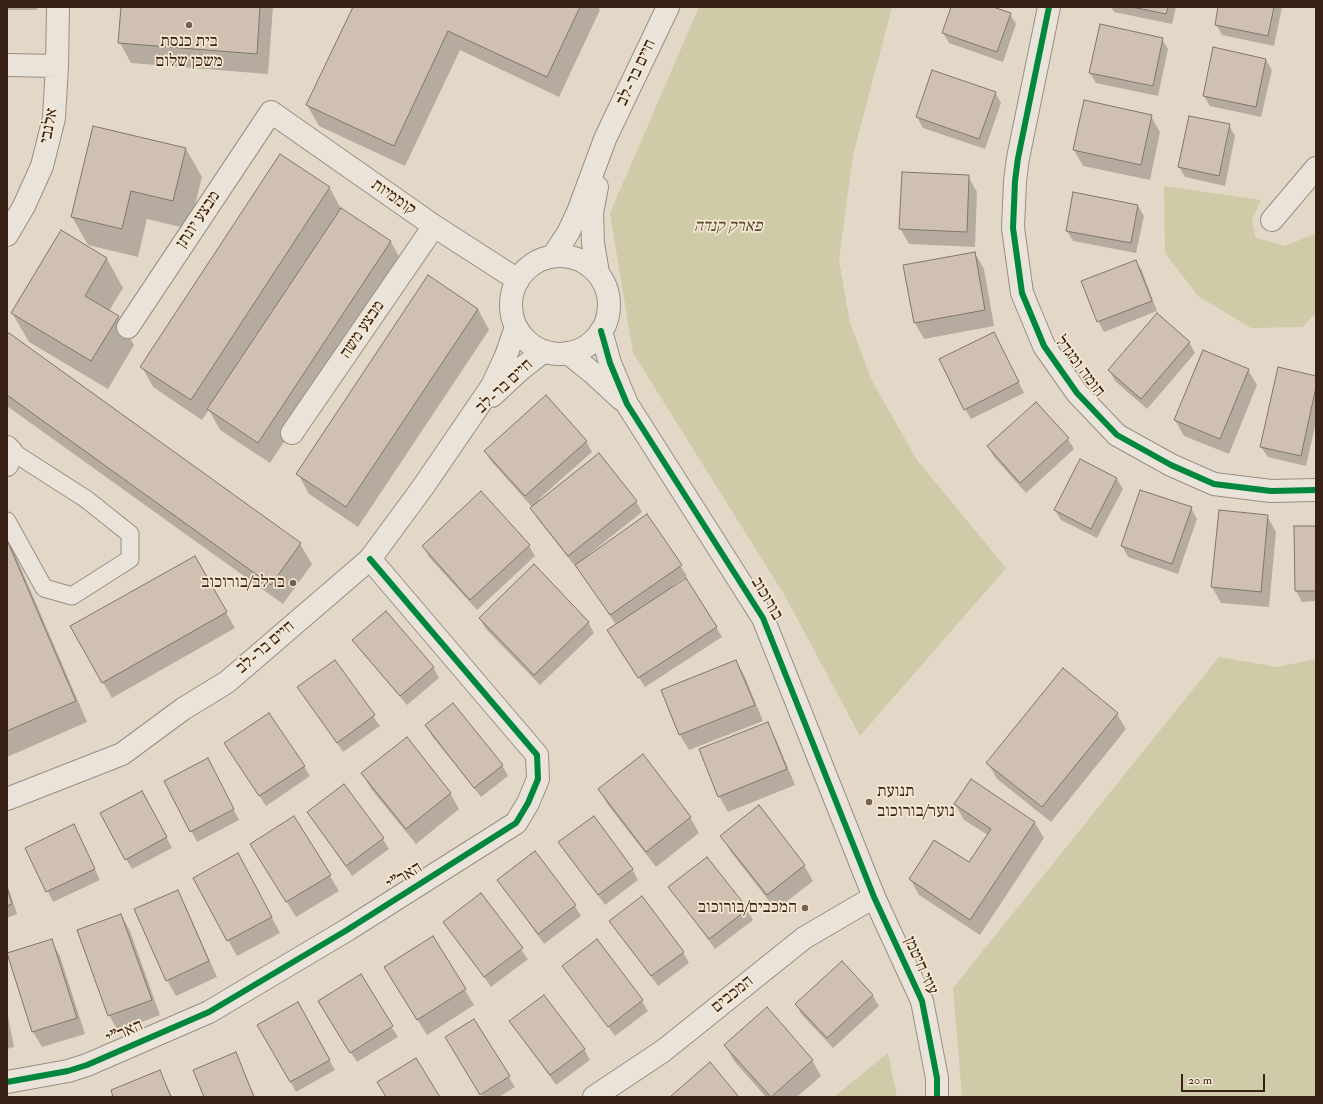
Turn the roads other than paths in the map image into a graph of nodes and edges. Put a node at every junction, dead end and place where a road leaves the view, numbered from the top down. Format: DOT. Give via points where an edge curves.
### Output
graph roads {
  1 [pos="58,7"];
  2 [pos="668,7"];
  3 [pos="1049,7"];
  4 [pos="7,64"];
  5 [pos="57,66"];
  6 [pos="271,112"];
  7 [pos="605,139"];
  8 [pos="1316,168"];
  9 [pos="1272,220"];
  10 [pos="434,226"];
  11 [pos="7,236"];
  12 [pos="553,256"];
  13 [pos="598,273"];
  14 [pos="518,280"];
  15 [pos="128,327"];
  16 [pos="516,327"];
  17 [pos="601,331"];
  18 [pos="544,351"];
  19 [pos="568,353"];
  20 [pos="627,404"];
  21 [pos="466,424"];
  22 [pos="292,433"];
  23 [pos="8,454"];
  24 [pos="1316,490"];
  25 [pos="7,521"];
  26 [pos="370,558"];
  27 [pos="7,799"];
  28 [pos="874,897"];
  29 [pos="7,1082"];
  30 [pos="594,1097"];
  31 [pos="937,1097"];
  1 -- 5 [label="street, אלנבי"];
  2 -- 7 [label="street, חיים בר-לב"];
  3 -- 24 [label="street, חומה ומגדל" via="1018,158 1013,228 1022,293 1044,346 1077,393 1117,435 1171,465 1214,484 1271,491"];
  4 -- 5 [label="street"];
  5 -- 11 [label="street, אלנבי" via="54,118 42,166"];
  6 -- 10 [label="street, קוממיות"];
  6 -- 15 [label="street, מבצע יונתן"];
  7 -- 12 [label="street, חיים בר-לב" via="578,212"];
  7 -- 13 [label="street, חיים בר-לב" via="592,213"];
  8 -- 9 [label="street"];
  10 -- 14 [label="street, קוממיות"];
  10 -- 22 [label="street, מבצע משה"];
  12 -- 13 [label="street" via="586,262"];
  12 -- 14 [label="street" via="533,264"];
  13 -- 17 [label="street" via="609,299 608,313"];
  14 -- 16 [label="street" via="511,302"];
  16 -- 18 [label="street" via="531,344"];
  16 -- 21 [label="street, חיים בר-לב" via="492,386"];
  17 -- 19 [label="street" via="590,344"];
  17 -- 20 [label="street, בורוכוב" via="610,363"];
  18 -- 19 [label="street"];
  18 -- 21 [label="street, חיים בר-לב" via="498,390"];
  19 -- 20 [label="street, בורוכוב"];
  20 -- 28 [label="street, בורוכוב" via="764,618"];
  21 -- 26 [label="street, חיים בר-לב"];
  23 -- 25 [label="lane" via="86,499 130,534 130,558 72,596 44,588"];
  26 -- 27 [label="street, חיים בר-לב" via="227,682 183,709 122,754"];
  26 -- 29 [label="street, האר\"י" via="537,755 538,779 516,823 347,930 208,1012 87,1065"];
  28 -- 30 [label="street, המכבים" via="804,938 663,1051"];
  28 -- 31 [label="street, עוזי חיטמן" via="922,1001 937,1078"];
}
